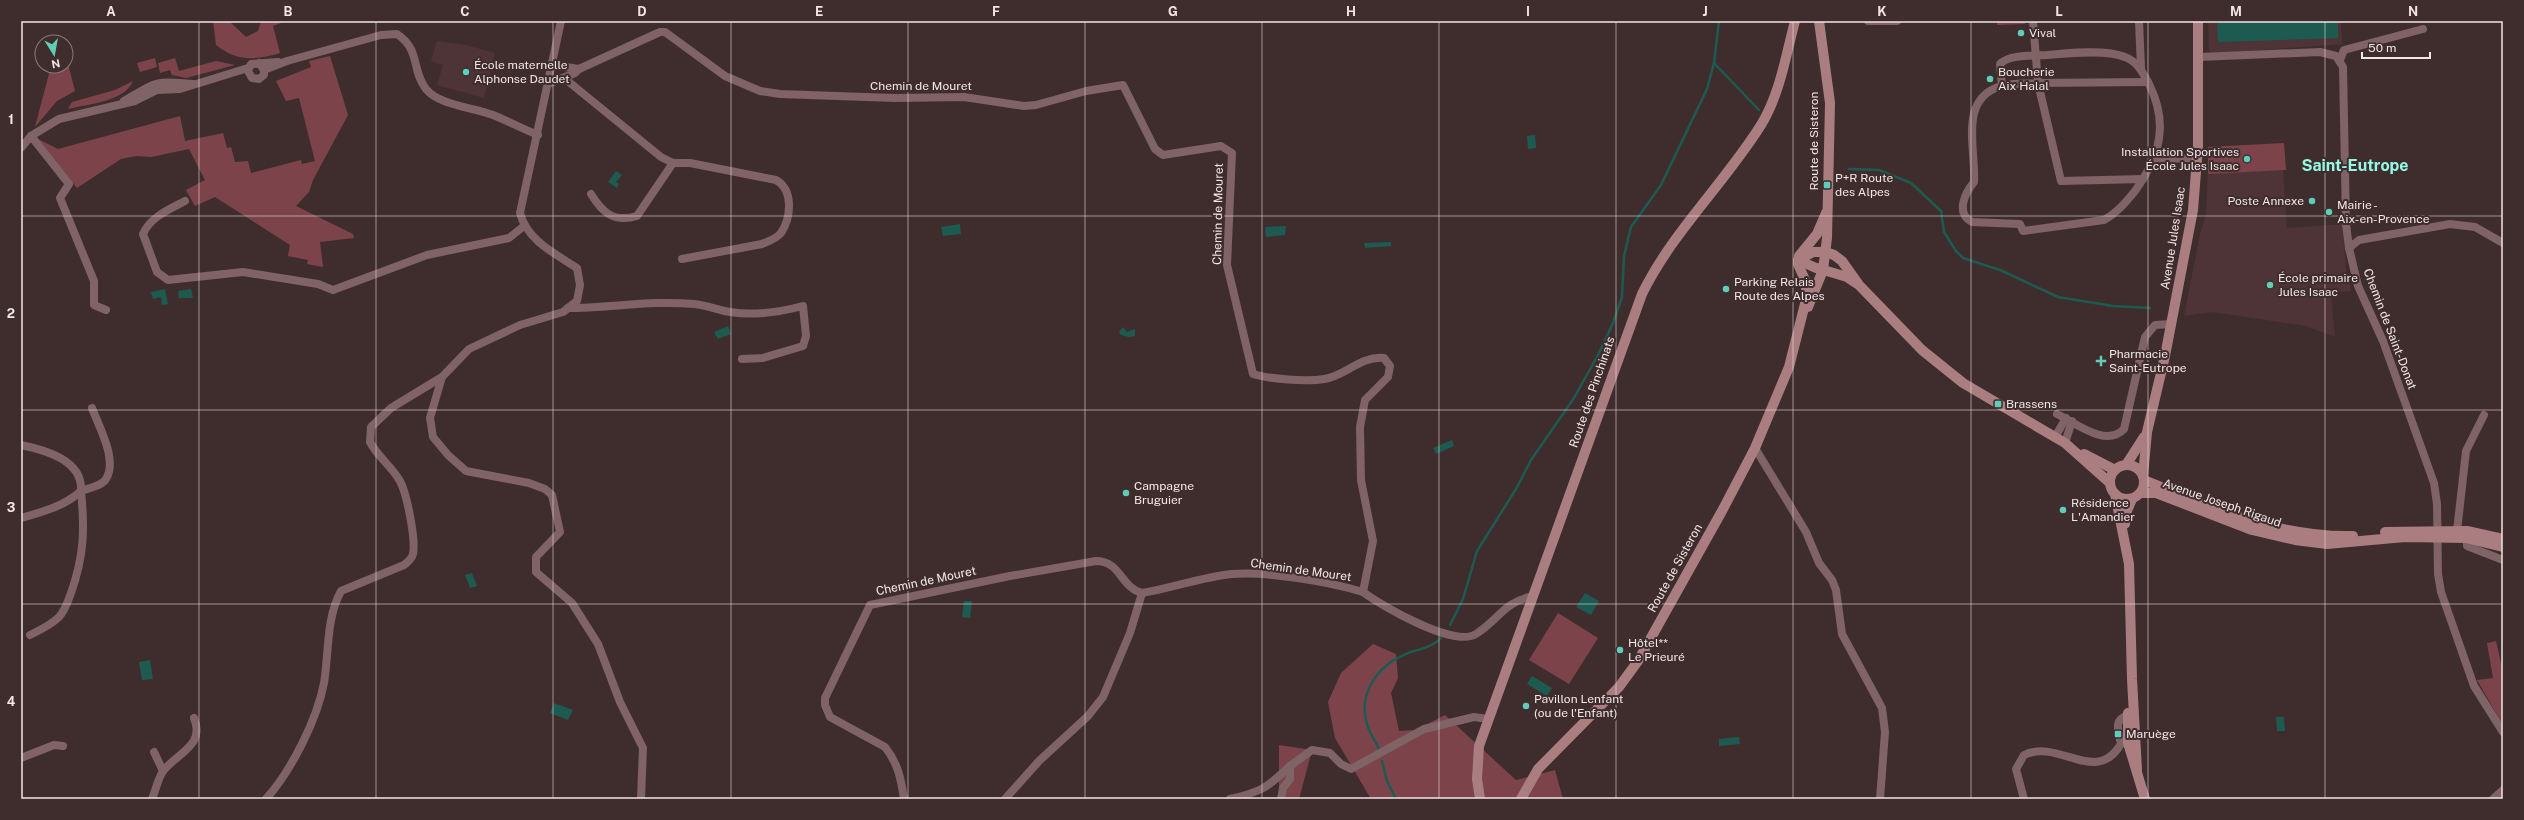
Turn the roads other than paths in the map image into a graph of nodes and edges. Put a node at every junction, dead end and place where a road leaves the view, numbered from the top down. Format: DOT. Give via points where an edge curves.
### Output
graph roads {
  1 [pos="560,21"];
  2 [pos="1795,21"];
  3 [pos="1819,21"];
  4 [pos="1868,21"];
  5 [pos="1897,21"];
  6 [pos="2033,21"];
  7 [pos="2139,21"];
  8 [pos="2198,21"];
  9 [pos="2423,29"];
  10 [pos="2035,55"];
  11 [pos="2199,57"];
  12 [pos="2340,60"];
  13 [pos="552,65"];
  14 [pos="262,66"];
  15 [pos="2141,68"];
  16 [pos="579,69"];
  17 [pos="248,72"];
  18 [pos="564,78"];
  19 [pos="2148,82"];
  20 [pos="2038,83"];
  21 [pos="548,84"];
  22 [pos="2002,86"];
  23 [pos="538,135"];
  24 [pos="31,136"];
  25 [pos="21,148"];
  26 [pos="2155,158"];
  27 [pos="2198,159"];
  28 [pos="673,162"];
  29 [pos="2143,180"];
  30 [pos="591,194"];
  31 [pos="185,201"];
  32 [pos="1826,213"];
  33 [pos="524,226"];
  34 [pos="2348,234"];
  35 [pos="2359,240"];
  36 [pos="2503,243"];
  37 [pos="2350,248"];
  38 [pos="1804,252"];
  39 [pos="1830,253"];
  40 [pos="682,259"];
  41 [pos="1820,269"];
  42 [pos="1836,274"];
  43 [pos="1818,286"];
  44 [pos="1859,286"];
  45 [pos="568,308"];
  46 [pos="106,310"];
  47 [pos="1803,319"];
  48 [pos="2172,324"];
  49 [pos="742,359"];
  50 [pos="442,377"];
  51 [pos="92,408"];
  52 [pos="2058,414"];
  53 [pos="2484,415"];
  54 [pos="2069,420"];
  55 [pos="2147,432"];
  56 [pos="2055,437"];
  57 [pos="21,445"];
  58 [pos="2068,445"];
  59 [pos="1755,448"];
  60 [pos="2126,465"];
  61 [pos="2115,470"];
  62 [pos="2144,478"];
  63 [pos="2110,483"];
  64 [pos="82,491"];
  65 [pos="2141,493"];
  66 [pos="2115,494"];
  67 [pos="2132,499"];
  68 [pos="21,518"];
  69 [pos="2464,533"];
  70 [pos="2125,534"];
  71 [pos="2437,534"];
  72 [pos="2503,539"];
  73 [pos="2503,547"];
  74 [pos="2503,560"];
  75 [pos="1363,592"];
  76 [pos="1142,593"];
  77 [pos="1533,596"];
  78 [pos="30,635"];
  79 [pos="194,718"];
  80 [pos="2132,718"];
  81 [pos="1488,719"];
  82 [pos="2503,732"];
  83 [pos="2129,741"];
  84 [pos="63,746"];
  85 [pos="154,752"];
  86 [pos="21,758"];
  87 [pos="1290,766"];
  88 [pos="163,771"];
  89 [pos="2503,790"];
  90 [pos="152,799"];
  91 [pos="266,799"];
  92 [pos="641,799"];
  93 [pos="904,799"];
  94 [pos="1005,799"];
  95 [pos="1230,799"];
  96 [pos="1281,799"];
  97 [pos="1480,799"];
  98 [pos="1521,799"];
  99 [pos="1880,799"];
  100 [pos="2024,799"];
  101 [pos="2145,799"];
  102 [pos="2493,799"];
  1 -- 13 [label="street"];
  2 -- 77 [label="street, Route des Pinchinats" via="1771,105 1761,124 1738,158 1670,245 1642,294"];
  3 -- 32 [label="street, Route de Sisteron" via="1830,103"];
  4 -- 5 [label="street"];
  6 -- 10 [label="street"];
  7 -- 15 [label="street"];
  8 -- 11 [label="street, Avenue Jules Isaac"];
  9 -- 12 [label="street" via="2344,50"];
  10 -- 15 [label="street" via="2100,54 2125,57"];
  10 -- 20 [label="street"];
  10 -- 22 [label="street" via="2003,61 2000,64"];
  11 -- 12 [label="street" via="2320,52 2336,56"];
  11 -- 27 [label="street, Avenue Jules Isaac"];
  12 -- 34 [label="street, Chemin de Saint-Donat" via="2344,67"];
  13 -- 16 [label="street"];
  13 -- 21 [label="street"];
  14 -- 17 [label="street" via="251,64"];
  14 -- 17 [label="street" via="264,75 260,79 254,79"];
  14 -- 23 [label="street" via="381,35 397,34 410,44 422,83 430,93 449,102 494,115"];
  15 -- 19 [label="street"];
  16 -- 18 [label="street"];
  16 -- 75 [label="street, Chemin de Mouret" via="660,32 670,34 725,76 760,90 780,94 894,98 964,97 1024,106 1086,91 1123,86 1155,149 1163,155 1222,146 1232,153 1227,265 1253,374 1267,378 1324,379 1372,357 1384,358 1390,366 1388,377 1366,400 1360,427 1361,480 1373,541"];
  17 -- 24 [label="street" via="196,84 164,81 154,83 118,104 59,119"];
  18 -- 21 [label="street"];
  18 -- 28 [label="street" via="661,157"];
  19 -- 20 [label="street"];
  19 -- 26 [label="street" via="2158,112 2160,135"];
  20 -- 22 [label="street"];
  20 -- 29 [label="street" via="2061,181"];
  21 -- 23 [label="street"];
  22 -- 29 [label="street" via="1986,92 1974,110 1971,127 1974,182 1966,191 1963,206 1967,220 2020,224 2023,231 2104,220 2127,201"];
  23 -- 33 [label="street" via="521,203"];
  24 -- 25 [label="street"];
  24 -- 46 [label="street" via="69,184 60,198 94,281 94,305"];
  26 -- 27 [label="street"];
  26 -- 29 [label="street"];
  27 -- 48 [label="street, Avenue Jules Isaac" via="2194,210"];
  28 -- 30 [label="street" via="637,216 625,218 608,215 601,211"];
  28 -- 40 [label="street" via="776,180 784,184 788,190 789,200 785,225 774,239 762,244"];
  31 -- 33 [label="street" via="159,215 143,234 158,272 168,280 243,272 318,284 333,290 427,255 509,238"];
  32 -- 38 [label="street, Route de Sisteron" via="1817,234"];
  32 -- 39 [label="street, Route de Sisteron"];
  33 -- 45 [label="street" via="536,240 577,268 580,285 577,301"];
  34 -- 35 [label="street"];
  34 -- 37 [label="street, Chemin de Saint-Donat"];
  35 -- 36 [label="street" via="2450,224 2475,227"];
  35 -- 37 [label="street"];
  37 -- 71 [label="street, Chemin de Saint-Donat" via="2358,286 2383,341 2434,483"];
  38 -- 39 [label="street"];
  38 -- 41 [label="street" via="1812,264"];
  38 -- 47 [label="street, Route de Sisteron" via="1807,288"];
  39 -- 41 [label="street, Route de Sisteron"];
  39 -- 44 [label="street" via="1842,261"];
  41 -- 42 [label="street"];
  41 -- 43 [label="street, Route de Sisteron"];
  42 -- 43 [label="street" via="1829,276"];
  42 -- 44 [label="street" via="1847,277"];
  43 -- 47 [label="street, Route de Sisteron"];
  44 -- 56 [label="street" via="1938,363 1964,383"];
  45 -- 49 [label="street" via="604,308 653,303 695,304 732,312 772,313 803,306 806,336 803,346 763,358"];
  45 -- 50 [label="street" via="479,343 460,356"];
  47 -- 59 [label="street, Route de Sisteron" via="1788,367"];
  48 -- 54 [label="street" via="2154,325 2145,337 2122,432 2109,438"];
  48 -- 55 [label="street, Avenue Jules Isaac"];
  50 -- 91 [label="street" via="391,408 371,427 372,446 400,481 403,490 413,538 413,554 404,565 341,591 332,616 323,685 311,720 283,777"];
  50 -- 92 [label="street" via="430,418 433,437 448,455 466,471 529,483 545,489 552,495 560,532 536,557 536,572 572,604 598,644 620,702 642,748"];
  51 -- 64 [label="street" via="111,466 106,480 98,486"];
  52 -- 54 [label="street"];
  53 -- 69 [label="street" via="2466,451"];
  54 -- 56 [label="street"];
  54 -- 58 [label="street"];
  55 -- 60 [label="street, Avenue Jules Isaac"];
  55 -- 62 [label="street, Avenue Jules Isaac"];
  56 -- 58 [label="street"];
  57 -- 64 [label="street" via="42,450 71,465 78,474"];
  58 -- 61 [label="street"];
  58 -- 63 [label="street"];
  59 -- 98 [label="street, Route de Sisteron" via="1638,661 1618,686 1538,769"];
  59 -- 99 [label="street" via="1806,532 1819,563 1832,580 1836,590 1842,634 1882,708 1885,732"];
  60 -- 61 [label="street"];
  60 -- 62 [label="street" via="2139,470"];
  61 -- 63 [label="street"];
  62 -- 65 [label="street"];
  62 -- 71 [label="street, Avenue Joseph Rigaud" via="2228,513 2290,532 2331,536 2401,530"];
  63 -- 66 [label="street"];
  64 -- 68 [label="street" via="72,500"];
  64 -- 78 [label="street" via="82,558 69,600 60,616"];
  65 -- 67 [label="street"];
  65 -- 71 [label="street, Avenue Joseph Rigaud" via="2156,493 2252,530 2295,540 2327,544"];
  66 -- 67 [label="street" via="2123,499"];
  66 -- 70 [label="street"];
  67 -- 70 [label="street" via="2125,517"];
  69 -- 71 [label="street"];
  69 -- 72 [label="street"];
  69 -- 73 [label="street"];
  69 -- 74 [label="street" via="2467,546"];
  70 -- 80 [label="street" via="2129,564"];
  71 -- 82 [label="street, Chemin de Saint-Donat" via="2438,574 2444,600 2474,686"];
  75 -- 76 [label="street, Chemin de Mouret" via="1341,585 1263,575 1233,574"];
  75 -- 77 [label="street, Chemin de Mouret" via="1411,620 1466,638 1478,633 1510,604"];
  76 -- 93 [label="street, Chemin de Mouret" via="1131,590 1112,564 1096,561 1010,576 870,606 825,698 825,705 830,717 885,747 899,768"];
  76 -- 94 [label="street" via="1130,632 1103,697 1088,716 1039,761"];
  77 -- 81 [label="street, Route des Pinchinats"];
  79 -- 88 [label="street" via="198,727 195,740"];
  80 -- 83 [label="street"];
  80 -- 83 [label="street" via="2119,719 2117,725"];
  81 -- 87 [label="street" via="1474,717 1424,729 1351,769 1341,764 1330,753 1312,750"];
  81 -- 97 [label="street, Route des Pinchinats" via="1477,761"];
  83 -- 100 [label="street" via="2111,757 2094,763 2044,750 2024,756 2016,769"];
  83 -- 101 [label="street"];
  84 -- 86 [label="street" via="54,745"];
  85 -- 88 [label="street"];
  87 -- 95 [label="street" via="1267,788 1256,794"];
  87 -- 96 [label="street" via="1290,779 1283,788"];
  88 -- 90 [label="street"];
  89 -- 102 [label="street"];
}
